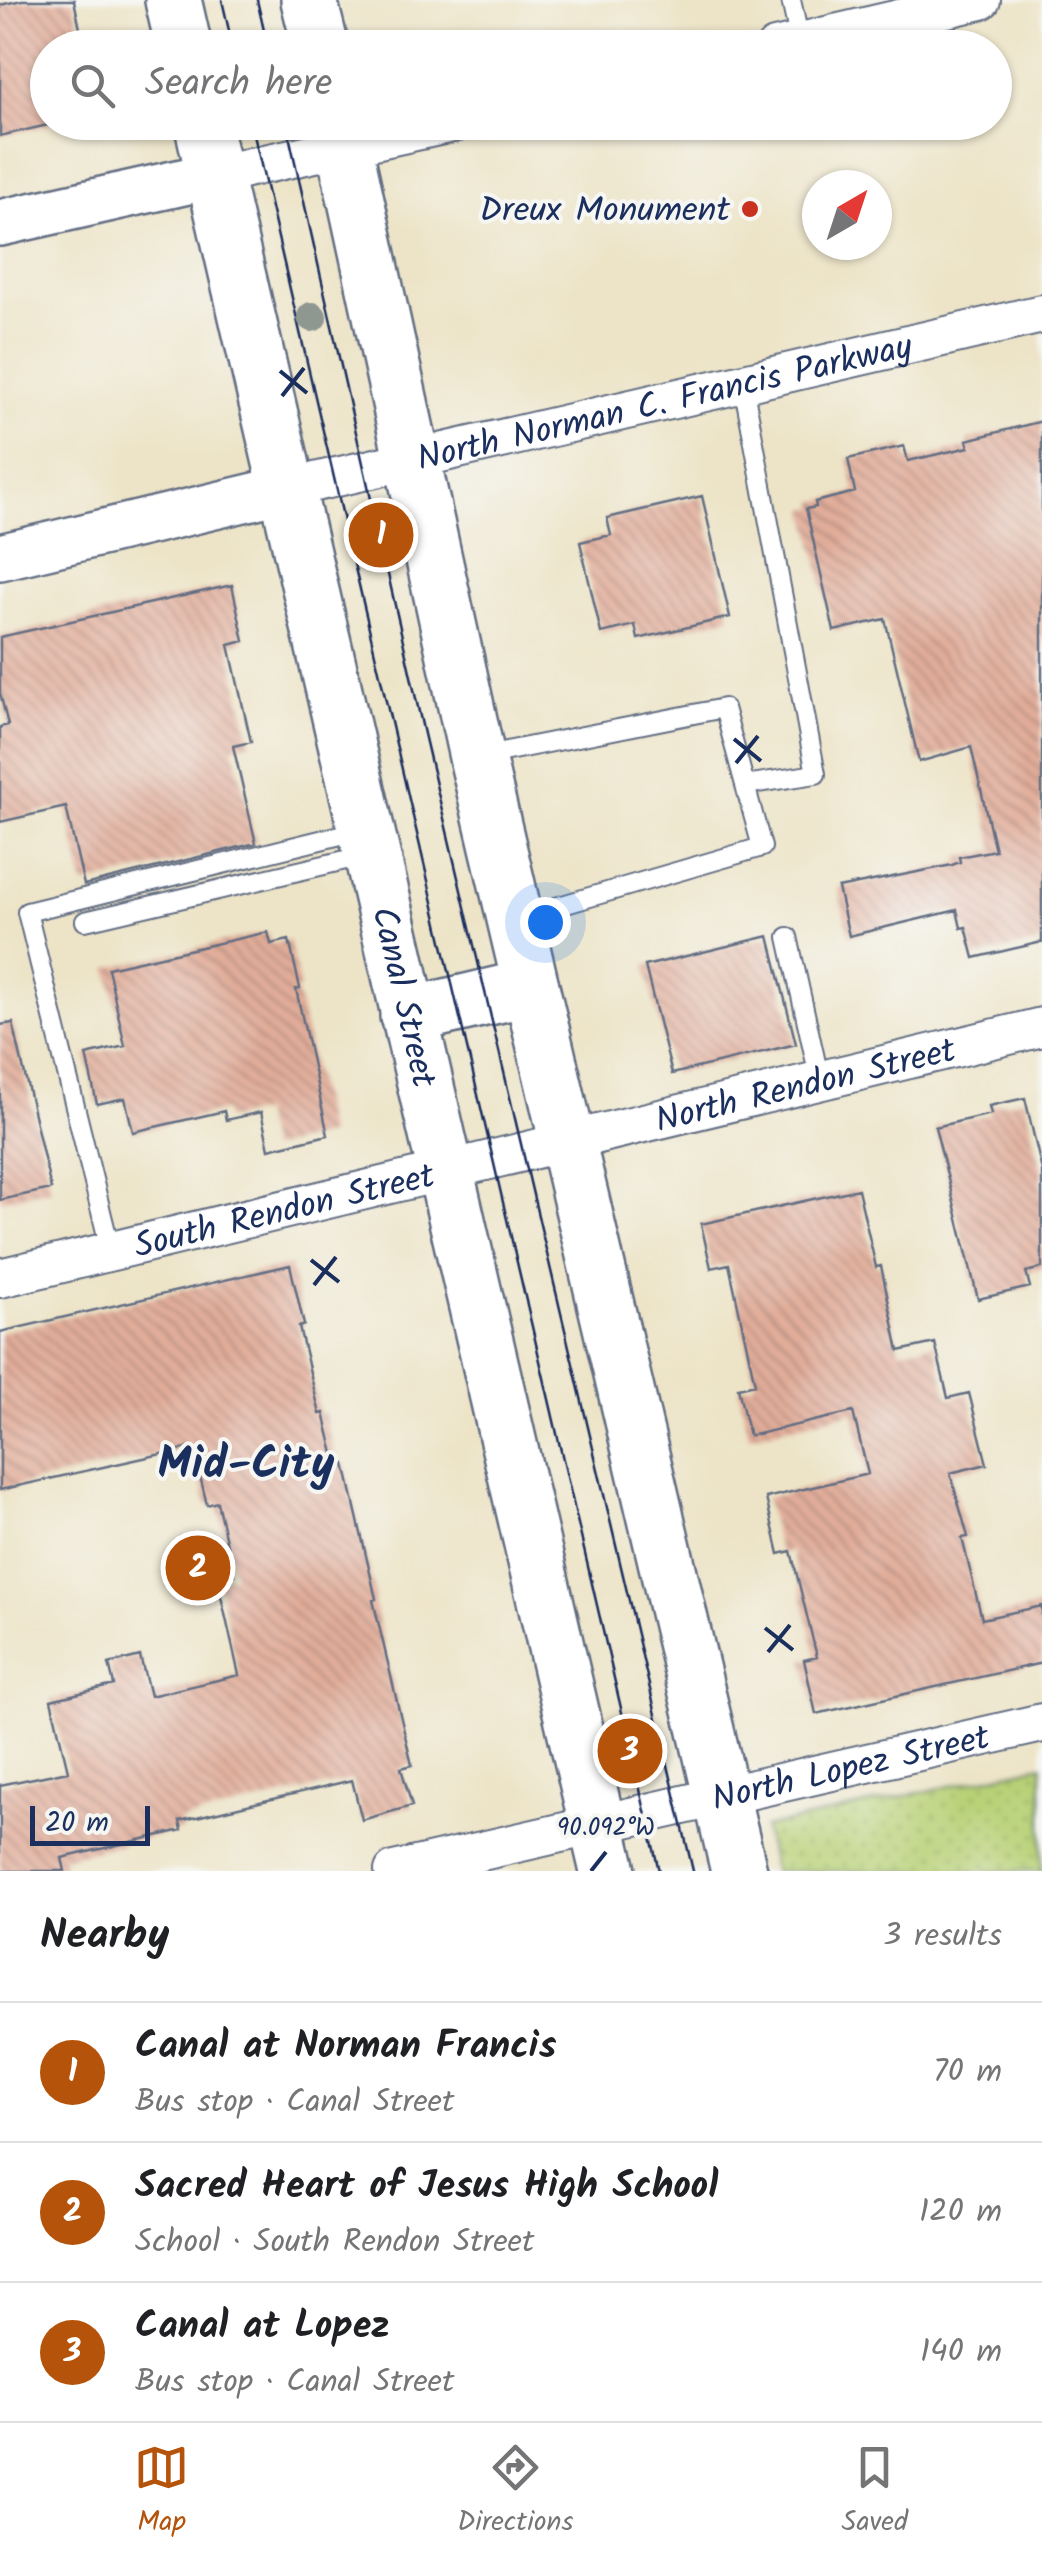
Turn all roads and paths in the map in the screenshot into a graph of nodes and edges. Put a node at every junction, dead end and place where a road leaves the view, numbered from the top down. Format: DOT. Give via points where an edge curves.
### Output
graph roads {
  1 [pos="172,0"];
  2 [pos="309,0"];
  3 [pos="791,0"];
  4 [pos="980,0"];
  5 [pos="180,30"];
  6 [pos="316,30"];
  7 [pos="789,30"];
  8 [pos="849,30"];
  9 [pos="206,140"];
  10 [pos="329,140"];
  11 [pos="343,140"];
  12 [pos="214,176"];
  13 [pos="0,223"];
  14 [pos="1042,314"];
  15 [pos="742,384"];
  16 [pos="413,459"];
  17 [pos="289,488"];
  18 [pos="0,556"];
  19 [pos="477,757"];
  20 [pos="746,785"];
  21 [pos="369,841"];
  22 [pos="515,918"];
  23 [pos="84,921"];
  24 [pos="788,937"];
  25 [pos="531,986"];
  26 [pos="408,1016"];
  27 [pos="1042,1027"];
  28 [pos="820,1081"];
  29 [pos="568,1142"];
  30 [pos="444,1172"];
  31 [pos="112,1252"];
  32 [pos="0,1278"];
  33 [pos="1042,1722"];
  34 [pos="721,1796"];
  35 [pos="602,1848"];
  36 [pos="394,1871"];
  37 [pos="740,1871"];
  1 -- 5 [label="main road"];
  2 -- 6 [label="main road"];
  3 -- 7 [label="lane"];
  4 -- 8 [label="street"];
  9 -- 12 [label="main road, Canal Street"];
  10 -- 12 [label="street"];
  11 -- 16 [label="main road"];
  12 -- 13 [label="street"];
  12 -- 17 [label="main road, Canal Street"];
  14 -- 15 [label="street, North Norman C. Francis Parkway"];
  15 -- 16 [label="street, North Norman C. Francis Parkway"];
  15 -- 20 [label="lane" via="816,774"];
  16 -- 17 [label="street, North Norman C. Francis Parkway"];
  16 -- 19 [label="main road"];
  17 -- 18 [label="street"];
  17 -- 21 [label="main road, Canal Street"];
  19 -- 20 [label="lane" via="724,708"];
  19 -- 22 [label="main road"];
  20 -- 22 [label="lane" via="762,847"];
  21 -- 23 [label="lane"];
  21 -- 26 [label="main road, Canal Street"];
  21 -- 31 [label="lane" via="26,912"];
  22 -- 25 [label="main road"];
  24 -- 28 [label="lane"];
  25 -- 26 [label="main road"];
  25 -- 29 [label="main road"];
  26 -- 30 [label="main road, Canal Street"];
  27 -- 28 [label="street, North Rendon Street"];
  28 -- 29 [label="street, North Rendon Street"];
  29 -- 30 [label="street, South Rendon Street"];
  29 -- 34 [label="main road"];
  30 -- 31 [label="street, South Rendon Street"];
  30 -- 35 [label="main road, Canal Street"];
  31 -- 32 [label="street, South Rendon Street"];
  33 -- 34 [label="street, North Lopez Street"];
  34 -- 35 [label="street, North Lopez Street"];
  34 -- 37 [label="main road"];
  35 -- 36 [label="street, North Lopez Street"];
}
